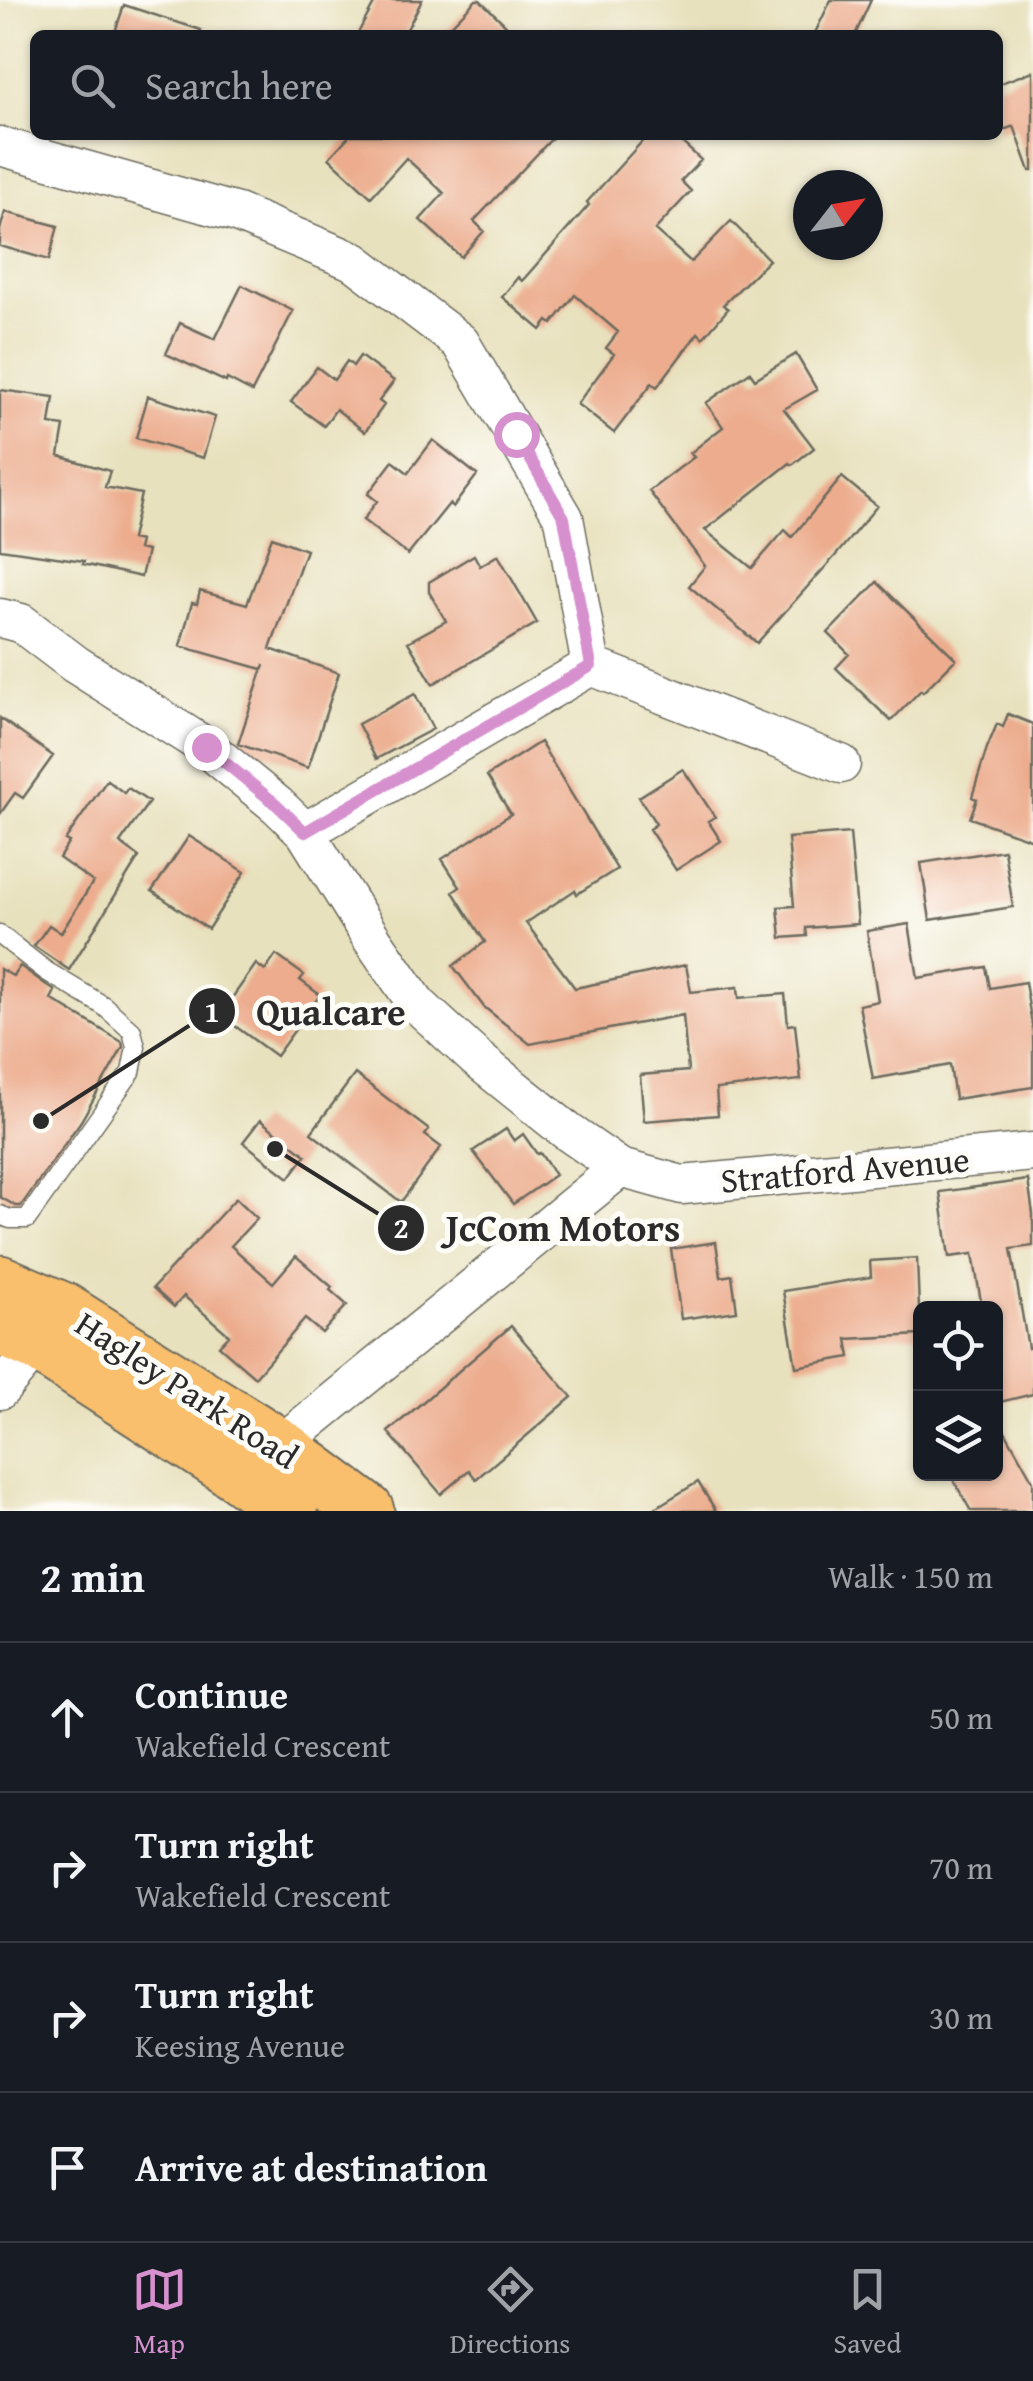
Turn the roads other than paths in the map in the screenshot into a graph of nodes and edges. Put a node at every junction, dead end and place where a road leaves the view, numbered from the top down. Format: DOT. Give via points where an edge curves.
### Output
graph roads {
  1 [pos="0,146"];
  2 [pos="0,618"];
  3 [pos="591,666"];
  4 [pos="841,764"];
  5 [pos="305,832"];
  6 [pos="0,935"];
  7 [pos="1033,1152"];
  8 [pos="620,1168"];
  9 [pos="0,1215"];
  10 [pos="0,1284"];
  11 [pos="19,1335"];
  12 [pos="0,1390"];
  13 [pos="279,1446"];
  14 [pos="290,1511"];
  15 [pos="366,1511"];
  1 -- 3 [label="street" via="237,214 355,262 460,342 564,518"];
  2 -- 5 [label="street, Stratford Avenue" via="21,623 206,747"];
  3 -- 4 [label="street"];
  3 -- 5 [label="street"];
  5 -- 8 [label="street, Stratford Avenue" via="417,1004 477,1059"];
  6 -- 9 [label="lane" via="104,1006 132,1031 136,1047 131,1072 27,1219"];
  7 -- 8 [label="street, Stratford Avenue" via="682,1185"];
  8 -- 13 [label="street"];
  10 -- 13 [label="main road, Hagley Park Road" via="62,1310"];
  11 -- 12 [label="street"];
  11 -- 14 [label="main road, Hagley Park Road"];
  13 -- 15 [label="main road, Hagley Park Road"];
}
